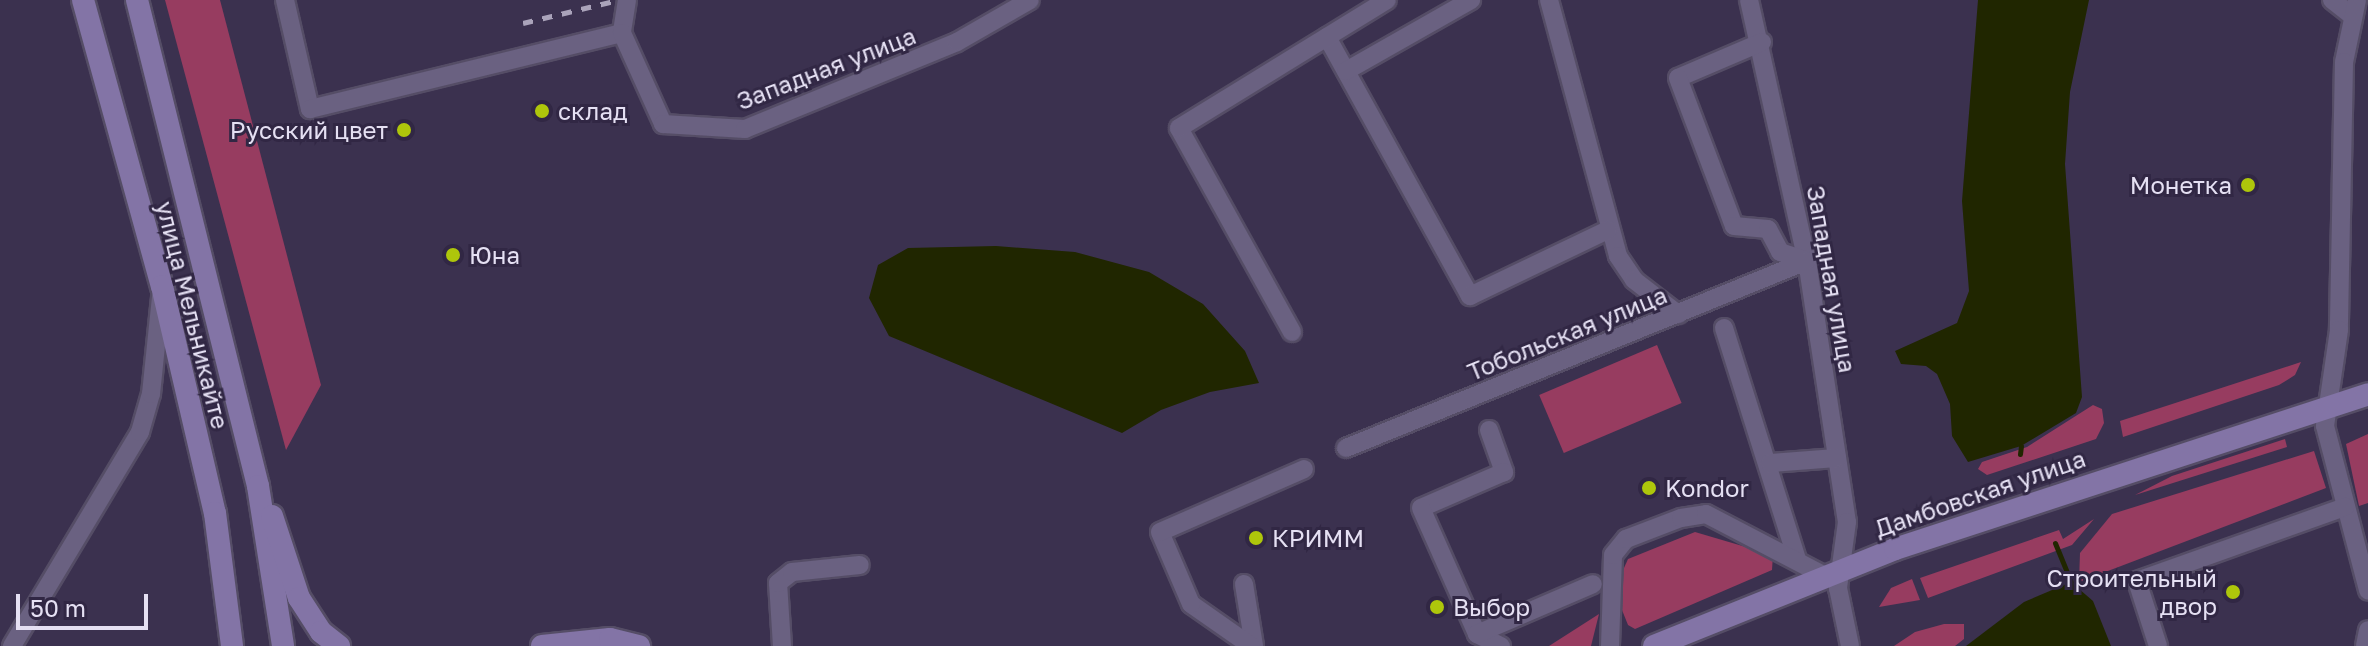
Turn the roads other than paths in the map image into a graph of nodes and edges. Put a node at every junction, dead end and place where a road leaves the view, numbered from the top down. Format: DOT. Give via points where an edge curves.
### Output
graph roads {
  1 [pos="83,0"];
  2 [pos="137,0"];
  3 [pos="285,0"];
  4 [pos="627,0"];
  5 [pos="1030,0"];
  6 [pos="1387,0"];
  7 [pos="1471,0"];
  8 [pos="1549,0"];
  9 [pos="1749,0"];
  10 [pos="2332,0"];
  11 [pos="2354,7"];
  12 [pos="622,33"];
  13 [pos="1327,37"];
  14 [pos="1762,42"];
  15 [pos="1346,71"];
  16 [pos="1608,230"];
  17 [pos="1807,261"];
  18 [pos="162,286"];
  19 [pos="1678,314"];
  20 [pos="1724,328"];
  21 [pos="1292,332"];
  22 [pos="2368,394"];
  23 [pos="2329,403"];
  24 [pos="1489,430"];
  25 [pos="1346,448"];
  26 [pos="1837,458"];
  27 [pos="1770,463"];
  28 [pos="1304,469"];
  29 [pos="258,486"];
  30 [pos="2345,507"];
  31 [pos="1797,559"];
  32 [pos="860,565"];
  33 [pos="1831,572"];
  34 [pos="1244,584"];
  35 [pos="1593,584"];
  36 [pos="2368,590"];
  37 [pos="2368,630"];
  38 [pos="1477,634"];
  39 [pos="282,640"];
  40 [pos="12,646"];
  41 [pos="232,646"];
  42 [pos="339,646"];
  43 [pos="542,646"];
  44 [pos="639,646"];
  45 [pos="782,646"];
  46 [pos="1253,646"];
  47 [pos="1501,646"];
  48 [pos="1610,646"];
  49 [pos="1654,646"];
  50 [pos="1850,646"];
  51 [pos="2158,646"];
  52 [pos="2365,646"];
  1 -- 18 [label="main road, улица Мельникайте"];
  2 -- 29 [label="main road, улица Мельникайте"];
  3 -- 12 [label="street" via="310,109"];
  4 -- 12 [label="street"];
  5 -- 12 [label="street, Западная улица" via="957,42 745,129 663,124"];
  6 -- 13 [label="street"];
  7 -- 15 [label="street"];
  8 -- 16 [label="street"];
  9 -- 14 [label="street, Западная улица"];
  10 -- 11 [label="street"];
  11 -- 23 [label="street" via="2344,62 2339,330"];
  13 -- 15 [label="street"];
  13 -- 21 [label="street" via="1179,128"];
  14 -- 17 [label="street, Западная улица"];
  14 -- 17 [label="street" via="1678,78 1734,226 1768,229 1780,252"];
  15 -- 16 [label="street" via="1470,296"];
  16 -- 19 [label="street" via="1634,280"];
  17 -- 19 [label="street, Тобольская улица"];
  17 -- 26 [label="street, Западная улица"];
  18 -- 40 [label="street" via="151,394 140,432"];
  18 -- 41 [label="main road, улица Мельникайте" via="215,513"];
  19 -- 25 [label="street, Тобольская улица"];
  20 -- 27 [label="street"];
  22 -- 23 [label="main road, Дамбовская улица"];
  23 -- 30 [label="street" via="2326,441"];
  23 -- 33 [label="main road, Дамбовская улица"];
  24 -- 38 [label="street" via="1504,472 1421,508"];
  26 -- 27 [label="street"];
  26 -- 33 [label="street, Западная улица" via="1847,522"];
  27 -- 31 [label="street"];
  28 -- 46 [label="street" via="1160,532 1191,604"];
  29 -- 39 [label="main road, улица Мельникайте"];
  29 -- 42 [label="main road" via="310,616"];
  30 -- 36 [label="street"];
  30 -- 51 [label="street" via="2137,581"];
  31 -- 33 [label="street"];
  31 -- 48 [label="street" via="1706,514 1626,539 1613,555"];
  32 -- 45 [label="street" via="792,572 778,583"];
  33 -- 49 [label="main road, Дамбовская улица"];
  33 -- 50 [label="street, Западная улица"];
  34 -- 46 [label="street"];
  35 -- 38 [label="street"];
  37 -- 52 [label="street"];
  38 -- 47 [label="street"];
  43 -- 44 [label="main road" via="610,639"];
}
